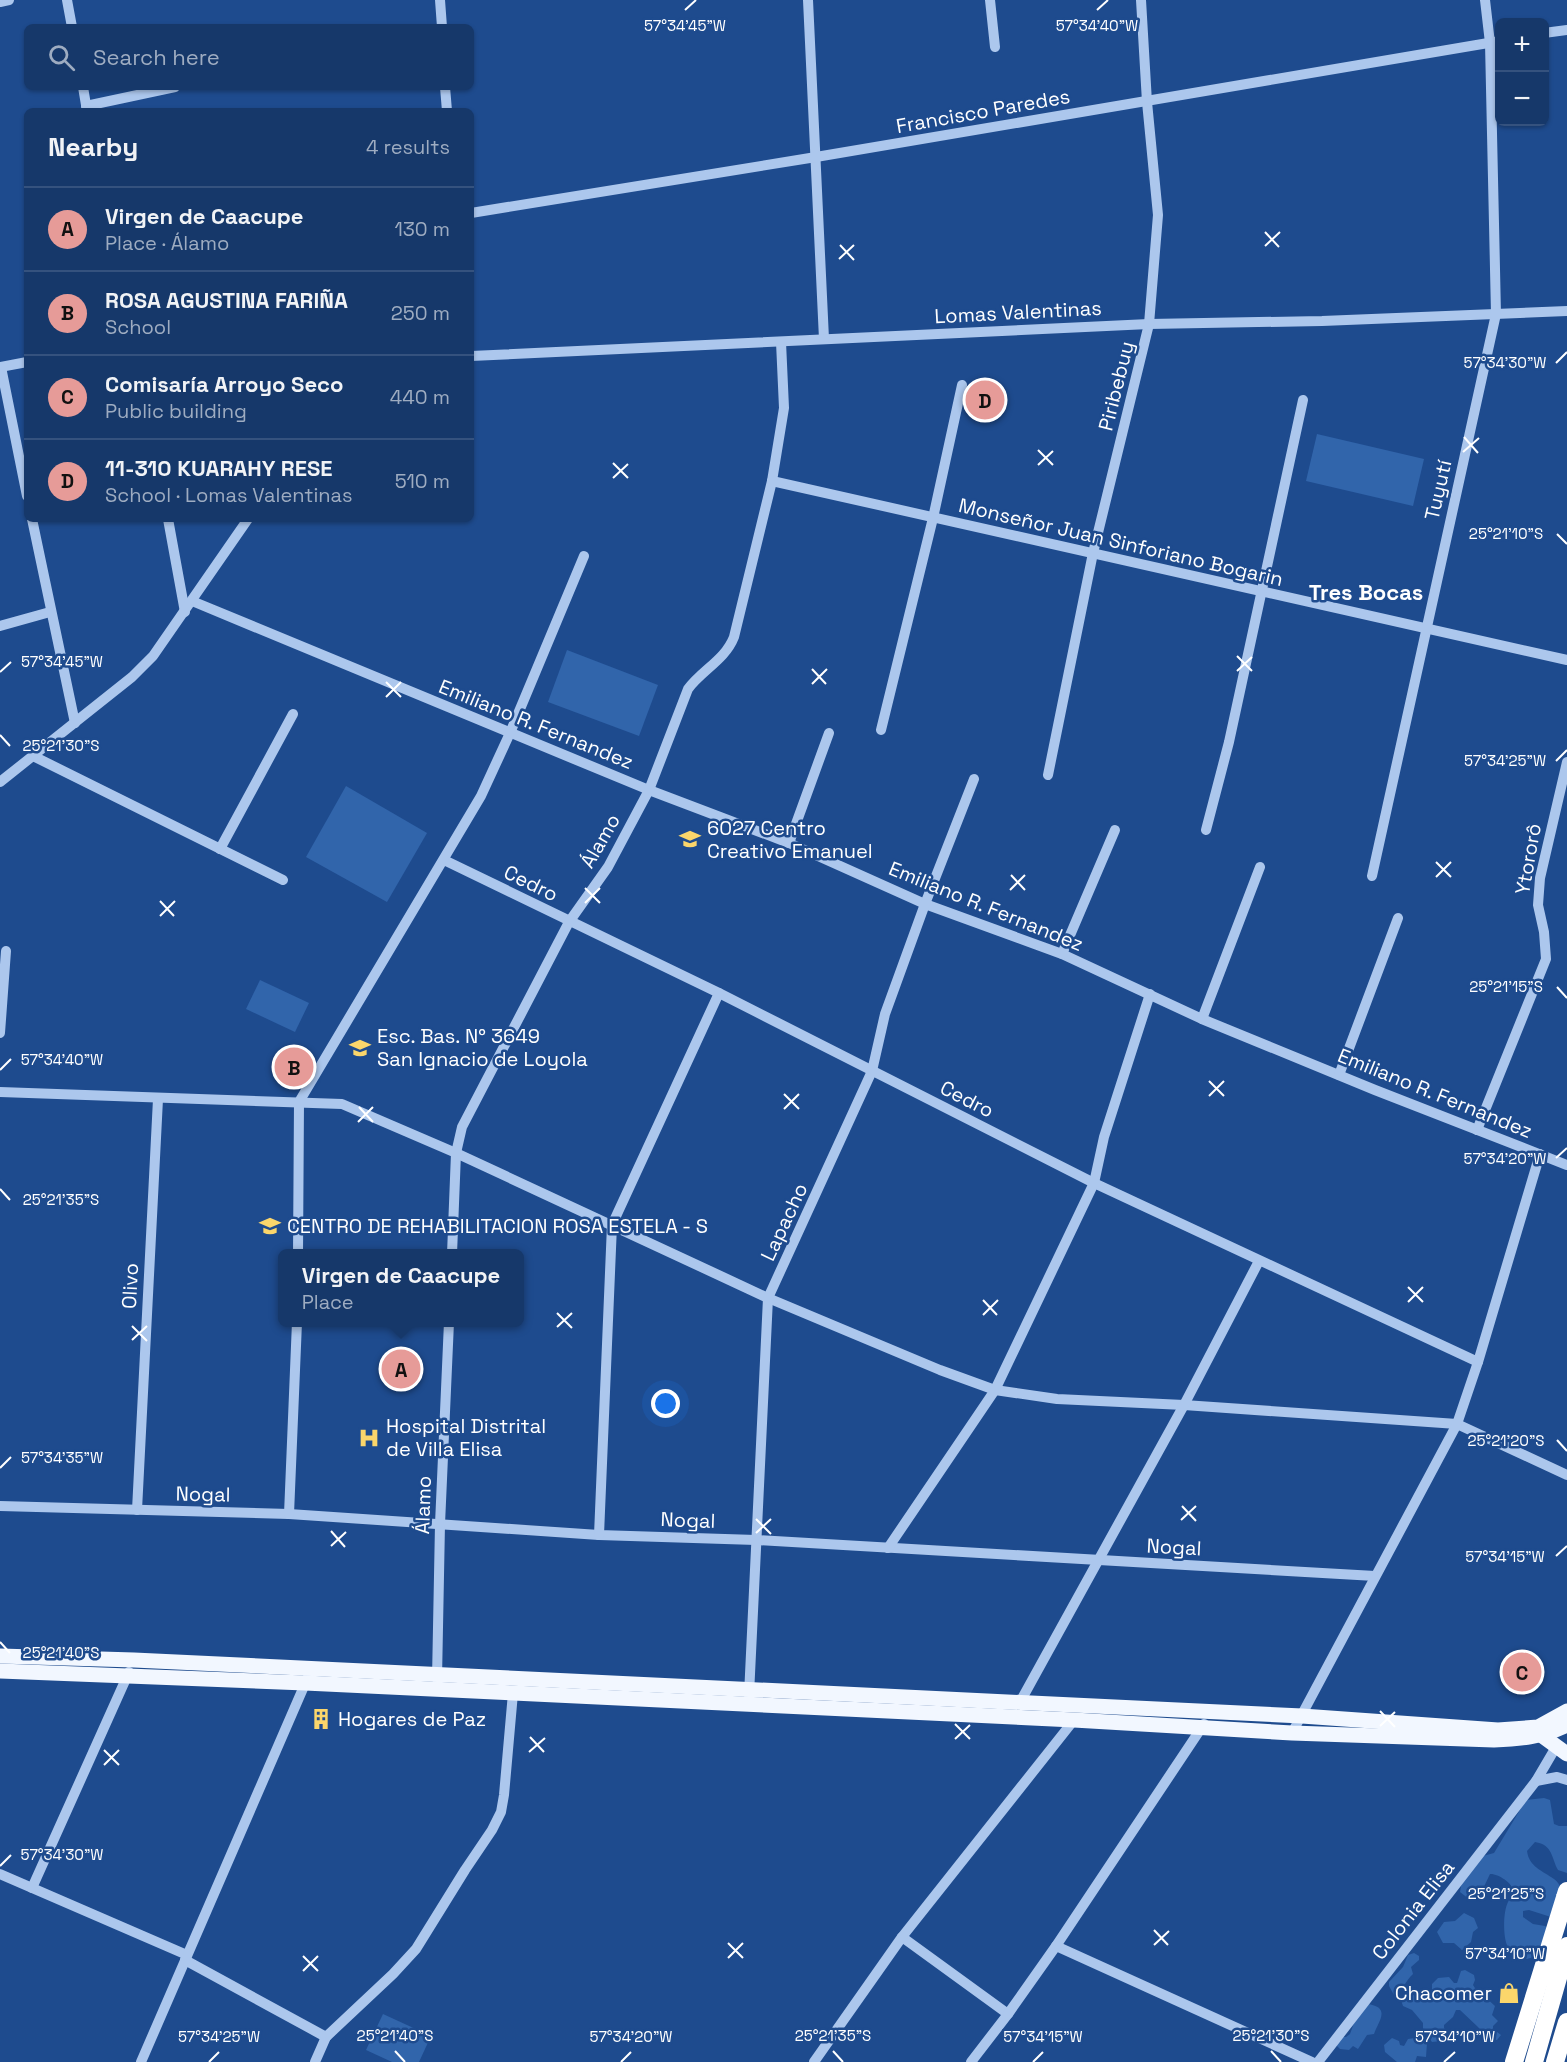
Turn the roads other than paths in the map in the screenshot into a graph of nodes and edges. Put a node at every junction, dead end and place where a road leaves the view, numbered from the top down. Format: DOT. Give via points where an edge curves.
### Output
graph roads {
  1 [pos="9,0"];
  2 [pos="67,0"];
  3 [pos="440,0"];
  4 [pos="808,0"];
  5 [pos="990,0"];
  6 [pos="1141,0"];
  7 [pos="1485,0"];
  8 [pos="0,2"];
  9 [pos="71,24"];
  10 [pos="442,24"];
  11 [pos="1567,30"];
  12 [pos="1549,32"];
  13 [pos="1495,42"];
  14 [pos="995,47"];
  15 [pos="1495,72"];
  16 [pos="84,90"];
  17 [pos="163,90"];
  18 [pos="445,90"];
  19 [pos="1147,102"];
  20 [pos="87,108"];
  21 [pos="91,108"];
  22 [pos="447,108"];
  23 [pos="816,157"];
  24 [pos="474,213"];
  25 [pos="1567,311"];
  26 [pos="1496,314"];
  27 [pos="1149,324"];
  28 [pos="824,339"];
  29 [pos="781,342"];
  30 [pos="474,356"];
  31 [pos="24,363"];
  32 [pos="1,367"];
  33 [pos="962,385"];
  34 [pos="1303,400"];
  35 [pos="24,481"];
  36 [pos="772,481"];
  37 [pos="933,518"];
  38 [pos="33,522"];
  39 [pos="169,522"];
  40 [pos="246,522"];
  41 [pos="1093,553"];
  42 [pos="584,556"];
  43 [pos="1262,592"];
  44 [pos="192,601"];
  45 [pos="50,612"];
  46 [pos="184,612"];
  47 [pos="0,626"];
  48 [pos="1425,629"];
  49 [pos="1567,660"];
  50 [pos="293,714"];
  51 [pos="75,723"];
  52 [pos="881,730"];
  53 [pos="510,733"];
  54 [pos="829,733"];
  55 [pos="33,756"];
  56 [pos="1567,762"];
  57 [pos="1048,774"];
  58 [pos="974,780"];
  59 [pos="0,782"];
  60 [pos="649,790"];
  61 [pos="1115,830"];
  62 [pos="1206,830"];
  63 [pos="789,843"];
  64 [pos="220,849"];
  65 [pos="444,860"];
  66 [pos="1260,867"];
  67 [pos="1372,876"];
  68 [pos="283,880"];
  69 [pos="925,904"];
  70 [pos="1398,918"];
  71 [pos="568,921"];
  72 [pos="6,951"];
  73 [pos="1062,954"];
  74 [pos="719,993"];
  75 [pos="1150,994"];
  76 [pos="1202,1019"];
  77 [pos="0,1033"];
  78 [pos="872,1071"];
  79 [pos="1339,1075"];
  80 [pos="0,1092"];
  81 [pos="158,1099"];
  82 [pos="299,1102"];
  83 [pos="1477,1130"];
  84 [pos="456,1153"];
  85 [pos="1540,1154"];
  86 [pos="1567,1165"];
  87 [pos="1094,1183"];
  88 [pos="612,1225"];
  89 [pos="298,1249"];
  90 [pos="452,1249"];
  91 [pos="1259,1261"];
  92 [pos="768,1298"];
  93 [pos="297,1327"];
  94 [pos="449,1327"];
  95 [pos="1478,1362"];
  96 [pos="995,1390"];
  97 [pos="1184,1405"];
  98 [pos="1457,1424"];
  99 [pos="1567,1475"];
  100 [pos="0,1506"];
  101 [pos="137,1510"];
  102 [pos="289,1514"];
  103 [pos="440,1524"];
  104 [pos="599,1535"];
  105 [pos="756,1540"];
  106 [pos="888,1548"];
  107 [pos="1098,1560"];
  108 [pos="1375,1576"];
  109 [pos="0,1656"];
  110 [pos="134,1660"];
  111 [pos="0,1671"];
  112 [pos="308,1676"];
  113 [pos="127,1677"];
  114 [pos="437,1682"];
  115 [pos="513,1693"];
  116 [pos="748,1697"];
  117 [pos="1019,1704"];
  118 [pos="1567,1711"];
  119 [pos="1055,1712"];
  120 [pos="1209,1712"];
  121 [pos="1302,1716"];
  122 [pos="1074,1720"];
  123 [pos="1567,1725"];
  124 [pos="1203,1726"];
  125 [pos="1292,1733"];
  126 [pos="1541,1735"];
  127 [pos="1562,1751"];
  128 [pos="1567,1780"];
  129 [pos="1536,1781"];
  130 [pos="0,1874"];
  131 [pos="32,1888"];
  132 [pos="1567,1892"];
  133 [pos="902,1937"];
  134 [pos="1056,1946"];
  135 [pos="1567,1946"];
  136 [pos="186,1957"];
  137 [pos="1008,2014"];
  138 [pos="1567,2022"];
  139 [pos="326,2037"];
  140 [pos="141,2062"];
  141 [pos="315,2062"];
  142 [pos="814,2062"];
  143 [pos="970,2062"];
  144 [pos="1312,2062"];
  145 [pos="1318,2062"];
  146 [pos="1514,2062"];
  147 [pos="1534,2062"];
  148 [pos="1555,2062"];
  1 -- 8 [label="street"];
  2 -- 9 [label="street"];
  3 -- 10 [label="street"];
  4 -- 23 [label="street"];
  5 -- 14 [label="street"];
  6 -- 19 [label="street, Piribebuy"];
  7 -- 13 [label="street, Tuyutí"];
  11 -- 12 [label="street"];
  13 -- 19 [label="street, Francisco Paredes"];
  15 -- 26 [label="street, Tuyutí"];
  16 -- 20 [label="street"];
  17 -- 21 [label="street"];
  18 -- 22 [label="street"];
  19 -- 23 [label="street, Francisco Paredes"];
  19 -- 27 [label="street, Piribebuy" via="1158,215"];
  23 -- 24 [label="street, Francisco Paredes"];
  23 -- 28 [label="street"];
  25 -- 26 [label="street, Lomas Valentinas"];
  26 -- 27 [label="street, Lomas Valentinas"];
  26 -- 48 [label="street, Tuyutí"];
  27 -- 28 [label="street, Lomas Valentinas"];
  27 -- 41 [label="street, Piribebuy"];
  28 -- 29 [label="street, Lomas Valentinas"];
  29 -- 30 [label="street, Lomas Valentinas"];
  29 -- 36 [label="street, Álamo" via="784,408"];
  31 -- 32 [label="street"];
  32 -- 35 [label="street"];
  33 -- 37 [label="street"];
  34 -- 43 [label="street"];
  36 -- 37 [label="street, Monseñor Juan Sinforiano Bogarin"];
  36 -- 60 [label="street, Álamo" via="731,644 688,689"];
  37 -- 41 [label="street, Monseñor Juan Sinforiano Bogarin"];
  37 -- 52 [label="street"];
  38 -- 45 [label="street"];
  39 -- 46 [label="street"];
  40 -- 44 [label="street"];
  41 -- 43 [label="street, Monseñor Juan Sinforiano Bogarin"];
  41 -- 57 [label="street, Piribebuy"];
  42 -- 53 [label="street"];
  43 -- 48 [label="street, Monseñor Juan Sinforiano Bogarin"];
  43 -- 62 [label="street"];
  44 -- 46 [label="street"];
  44 -- 53 [label="street, Emiliano R. Fernandez"];
  45 -- 47 [label="street"];
  45 -- 51 [label="street"];
  46 -- 51 [label="street" via="153,656"];
  48 -- 49 [label="street, Monseñor Juan Sinforiano Bogarin"];
  48 -- 67 [label="street, Tuyutí"];
  50 -- 64 [label="street"];
  51 -- 55 [label="street"];
  53 -- 60 [label="street, Emiliano R. Fernandez"];
  53 -- 65 [label="street" via="481,796"];
  54 -- 63 [label="street"];
  55 -- 59 [label="street"];
  55 -- 64 [label="street"];
  56 -- 83 [label="street, Ytororô" via="1540,878 1538,905 1546,959"];
  58 -- 69 [label="street, Lapacho"];
  60 -- 63 [label="street, Emiliano R. Fernandez"];
  60 -- 71 [label="street, Álamo" via="608,867"];
  61 -- 73 [label="street"];
  63 -- 69 [label="street, Emiliano R. Fernandez"];
  64 -- 68 [label="street"];
  65 -- 71 [label="street, Cedro"];
  65 -- 82 [label="street"];
  66 -- 76 [label="street"];
  69 -- 73 [label="street, Emiliano R. Fernandez"];
  69 -- 78 [label="street, Lapacho" via="885,1014"];
  70 -- 79 [label="street"];
  71 -- 74 [label="street, Cedro"];
  71 -- 84 [label="street, Álamo" via="462,1127"];
  72 -- 77 [label="street"];
  73 -- 75 [label="street, Emiliano R. Fernandez"];
  74 -- 78 [label="street, Cedro"];
  74 -- 88 [label="street"];
  75 -- 76 [label="street, Emiliano R. Fernandez"];
  75 -- 87 [label="street" via="1107,1127"];
  76 -- 79 [label="street, Emiliano R. Fernandez"];
  78 -- 87 [label="street, Cedro"];
  78 -- 92 [label="street, Lapacho"];
  79 -- 83 [label="street, Emiliano R. Fernandez"];
  80 -- 81 [label="street"];
  81 -- 82 [label="street"];
  81 -- 101 [label="street, Olivo"];
  82 -- 84 [label="street" via="342,1104"];
  82 -- 89 [label="street"];
  83 -- 85 [label="street, Emiliano R. Fernandez"];
  84 -- 88 [label="street"];
  84 -- 90 [label="street, Álamo"];
  85 -- 86 [label="street, Emiliano R. Fernandez"];
  85 -- 95 [label="street"];
  87 -- 91 [label="street, Cedro"];
  87 -- 96 [label="street"];
  88 -- 92 [label="street"];
  88 -- 104 [label="street"];
  91 -- 95 [label="street, Cedro"];
  91 -- 97 [label="street"];
  92 -- 96 [label="street"];
  92 -- 105 [label="street, Lapacho"];
  93 -- 102 [label="street"];
  94 -- 103 [label="street, Álamo"];
  95 -- 98 [label="street"];
  96 -- 97 [label="street" via="1057,1399"];
  96 -- 106 [label="street"];
  97 -- 98 [label="street"];
  97 -- 107 [label="street"];
  98 -- 99 [label="street"];
  98 -- 108 [label="street"];
  100 -- 101 [label="street, Nogal"];
  101 -- 102 [label="street, Nogal"];
  102 -- 103 [label="street, Nogal"];
  103 -- 104 [label="street, Nogal"];
  103 -- 114 [label="street, Álamo"];
  104 -- 105 [label="street, Nogal"];
  105 -- 106 [label="street, Nogal"];
  105 -- 116 [label="street, Lapacho"];
  106 -- 107 [label="street, Nogal"];
  107 -- 108 [label="street, Nogal"];
  107 -- 117 [label="street"];
  108 -- 121 [label="street"];
  109 -- 110 [label="main road"];
  110 -- 112 [label="main road"];
  110 -- 113 [label="street"];
  111 -- 113 [label="main road"];
  112 -- 113 [label="main road"];
  112 -- 114 [label="main road"];
  112 -- 136 [label="street"];
  113 -- 131 [label="street"];
  114 -- 115 [label="main road"];
  114 -- 116 [label="main road"];
  115 -- 116 [label="main road"];
  115 -- 139 [label="street" via="504,1795 492,1830 404,1964"];
  116 -- 117 [label="main road"];
  116 -- 119 [label="main road"];
  117 -- 119 [label="main road"];
  118 -- 121 [label="main road" via="1538,1727 1498,1730"];
  119 -- 120 [label="main road"];
  119 -- 122 [label="main road"];
  120 -- 121 [label="main road"];
  120 -- 124 [label="street"];
  121 -- 125 [label="street"];
  122 -- 124 [label="main road"];
  122 -- 133 [label="street"];
  123 -- 126 [label="main road"];
  124 -- 125 [label="main road"];
  124 -- 134 [label="street"];
  125 -- 126 [label="main road" via="1494,1740"];
  126 -- 127 [label="main road"];
  127 -- 129 [label="street, Colonia Elisa"];
  128 -- 129 [label="street"];
  129 -- 145 [label="street, Colonia Elisa"];
  130 -- 131 [label="street"];
  131 -- 136 [label="street"];
  132 -- 146 [label="highway"];
  133 -- 137 [label="street"];
  133 -- 142 [label="street"];
  134 -- 137 [label="street"];
  134 -- 144 [label="street"];
  135 -- 147 [label="highway"];
  136 -- 139 [label="street"];
  136 -- 140 [label="street"];
  137 -- 143 [label="street"];
  138 -- 148 [label="highway"];
  139 -- 141 [label="street"];
}
